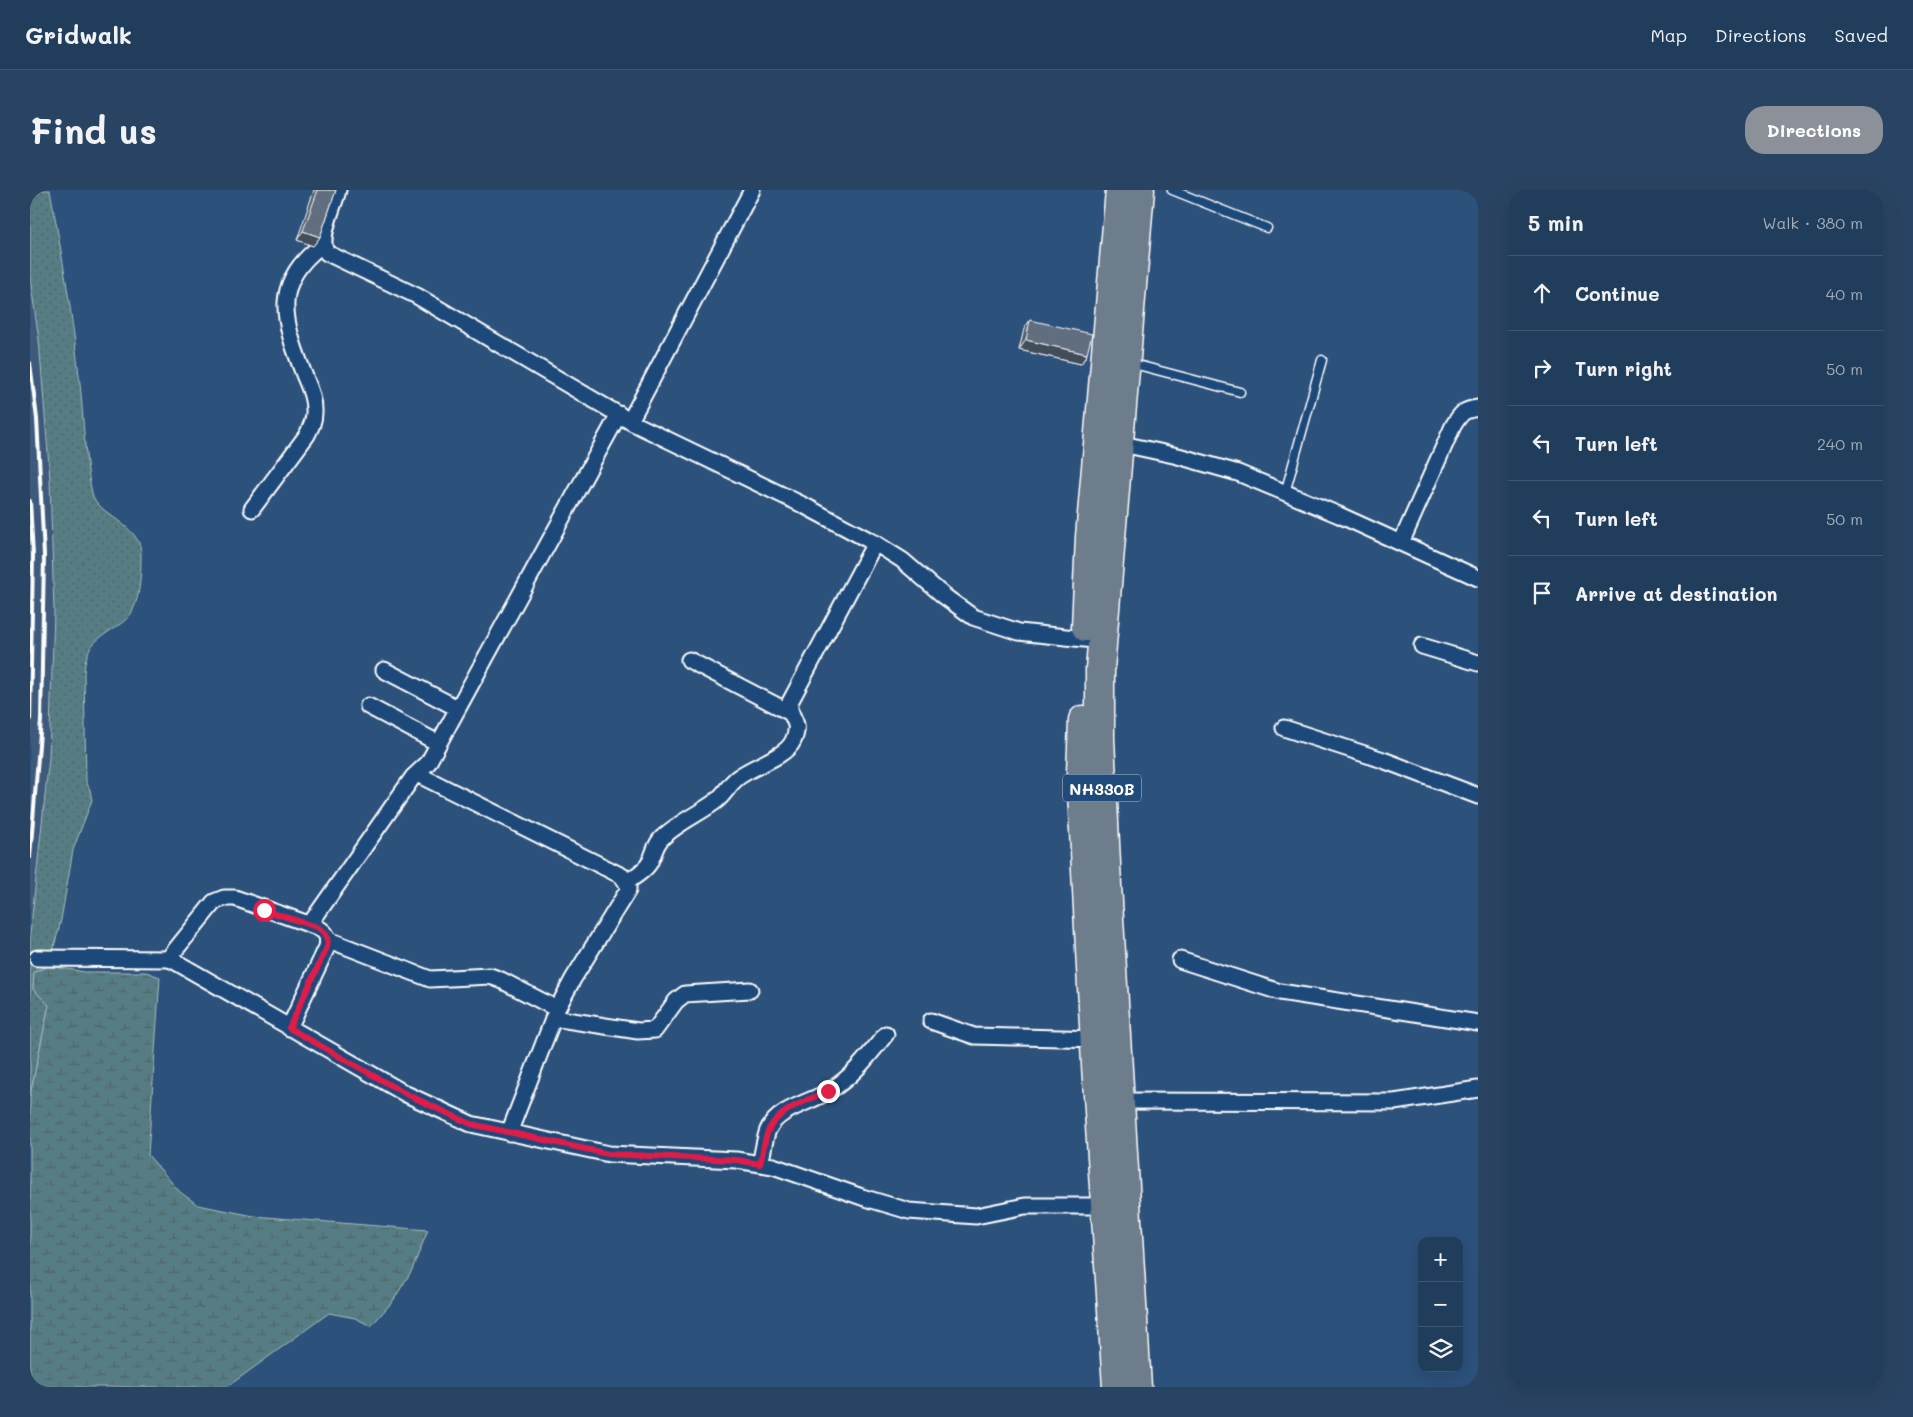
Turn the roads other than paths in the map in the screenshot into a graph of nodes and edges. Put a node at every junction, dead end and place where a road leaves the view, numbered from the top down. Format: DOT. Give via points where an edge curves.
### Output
graph roads {
  1 [pos="338,190"];
  2 [pos="752,190"];
  3 [pos="1120,190"];
  4 [pos="1140,190"];
  5 [pos="1172,190"];
  6 [pos="1267,228"];
  7 [pos="323,244"];
  8 [pos="1322,360"];
  9 [pos="1126,361"];
  10 [pos="1240,392"];
  11 [pos="1478,408"];
  12 [pos="624,418"];
  13 [pos="1109,441"];
  14 [pos="1285,493"];
  15 [pos="252,509"];
  16 [pos="875,543"];
  17 [pos="1401,543"];
  18 [pos="1478,578"];
  19 [pos="1094,641"];
  20 [pos="1422,646"];
  21 [pos="689,660"];
  22 [pos="1478,663"];
  23 [pos="384,670"];
  24 [pos="368,706"];
  25 [pos="457,708"];
  26 [pos="790,712"];
  27 [pos="1284,728"];
  28 [pos="438,743"];
  29 [pos="417,774"];
  30 [pos="1478,796"];
  31 [pos="627,882"];
  32 [pos="310,924"];
  33 [pos="329,940"];
  34 [pos="37,958"];
  35 [pos="168,959"];
  36 [pos="1180,960"];
  37 [pos="750,990"];
  38 [pos="555,1014"];
  39 [pos="932,1022"];
  40 [pos="1478,1023"];
  41 [pos="289,1028"];
  42 [pos="886,1034"];
  43 [pos="1105,1039"];
  44 [pos="1478,1089"];
  45 [pos="1119,1101"];
  46 [pos="509,1132"];
  47 [pos="760,1164"];
  48 [pos="1116,1206"];
  49 [pos="1117,1387"];
  50 [pos="1137,1387"];
  1 -- 7 [label="street"];
  2 -- 12 [label="street"];
  3 -- 13 [label="highway, NH330B"];
  4 -- 9 [label="highway, NH330B"];
  5 -- 6 [label="lane"];
  7 -- 12 [label="street" via="327,253 417,296"];
  7 -- 15 [label="street" via="298,268 285,301 292,342 313,398 313,422"];
  8 -- 14 [label="lane"];
  9 -- 10 [label="lane"];
  9 -- 13 [label="highway, NH330B"];
  11 -- 17 [label="street" via="1460,414 1453,426"];
  12 -- 16 [label="street"];
  12 -- 25 [label="street"];
  13 -- 14 [label="street" via="1238,473"];
  13 -- 19 [label="highway, NH330B" via="1090,537"];
  14 -- 17 [label="street"];
  16 -- 19 [label="street" via="902,560 973,617 1019,632"];
  16 -- 26 [label="street" via="790,702"];
  17 -- 18 [label="street"];
  19 -- 43 [label="highway, NH330B" via="1081,773"];
  20 -- 22 [label="street"];
  21 -- 26 [label="street"];
  23 -- 25 [label="street"];
  24 -- 28 [label="street"];
  25 -- 28 [label="street"];
  26 -- 31 [label="street" via="797,726 792,743 784,752 736,779 723,796 666,834 657,844 648,865"];
  27 -- 30 [label="street" via="1383,760"];
  28 -- 29 [label="street" via="428,763"];
  29 -- 31 [label="street" via="622,876"];
  29 -- 32 [label="street"];
  31 -- 38 [label="street" via="628,890"];
  32 -- 33 [label="street" via="324,931"];
  32 -- 35 [label="street" via="234,898 224,898 214,902"];
  33 -- 38 [label="street" via="430,979 495,978"];
  33 -- 41 [label="street"];
  34 -- 35 [label="street"];
  35 -- 41 [label="street"];
  36 -- 40 [label="street" via="1280,992"];
  37 -- 38 [label="street" via="685,994 655,1030 638,1032"];
  38 -- 46 [label="street"];
  39 -- 43 [label="street" via="974,1036"];
  41 -- 46 [label="street" via="422,1102 471,1124"];
  42 -- 47 [label="street" via="847,1078 778,1118 769,1129"];
  43 -- 45 [label="highway, NH330B"];
  43 -- 48 [label="highway, NH330B"];
  44 -- 45 [label="street" via="1394,1102"];
  45 -- 48 [label="highway, NH330B"];
  46 -- 47 [label="street" via="608,1154"];
  47 -- 48 [label="street" via="909,1211 976,1216 1025,1206"];
  48 -- 49 [label="highway, NH330B"];
  48 -- 50 [label="highway, NH330B"];
}
